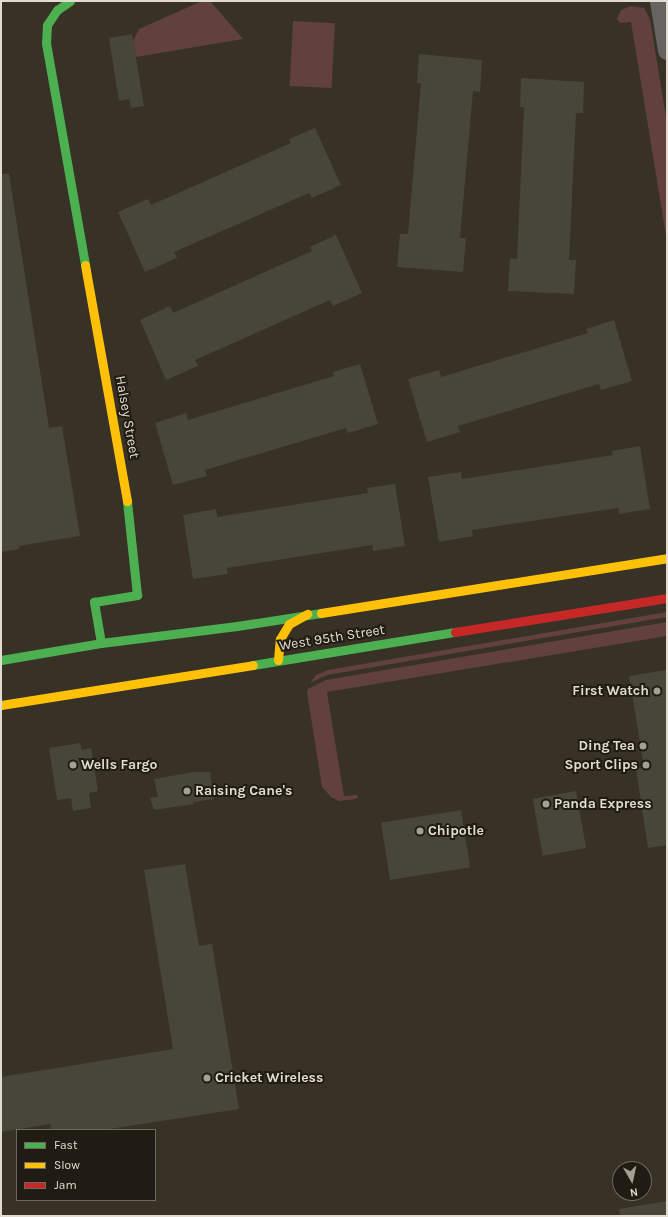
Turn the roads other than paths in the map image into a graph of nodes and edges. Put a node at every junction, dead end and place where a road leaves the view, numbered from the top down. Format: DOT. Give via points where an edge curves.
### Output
graph roads {
  1 [pos="70,1"];
  2 [pos="659,1"];
  3 [pos="667,50"];
  4 [pos="667,558"];
  5 [pos="667,598"];
  6 [pos="308,613"];
  7 [pos="237,626"];
  8 [pos="255,631"];
  9 [pos="101,643"];
  10 [pos="268,645"];
  11 [pos="1,660"];
  12 [pos="278,660"];
  13 [pos="1,704"];
  1 -- 9 [label="main road, Halsey Street" via="57,10 47,25 46,43 129,511 137,595 94,602"];
  2 -- 3 [label="street"];
  4 -- 6 [label="main road, West 95th Street"];
  5 -- 12 [label="main road, West 95th Street"];
  6 -- 7 [label="main road, West 95th Street"];
  6 -- 12 [label="main road" via="289,624 280,639"];
  7 -- 8 [label="main road"];
  7 -- 9 [label="main road, West 95th Street"];
  9 -- 11 [label="main road, West 95th Street"];
  10 -- 12 [label="main road"];
  12 -- 13 [label="main road, West 95th Street"];
}
